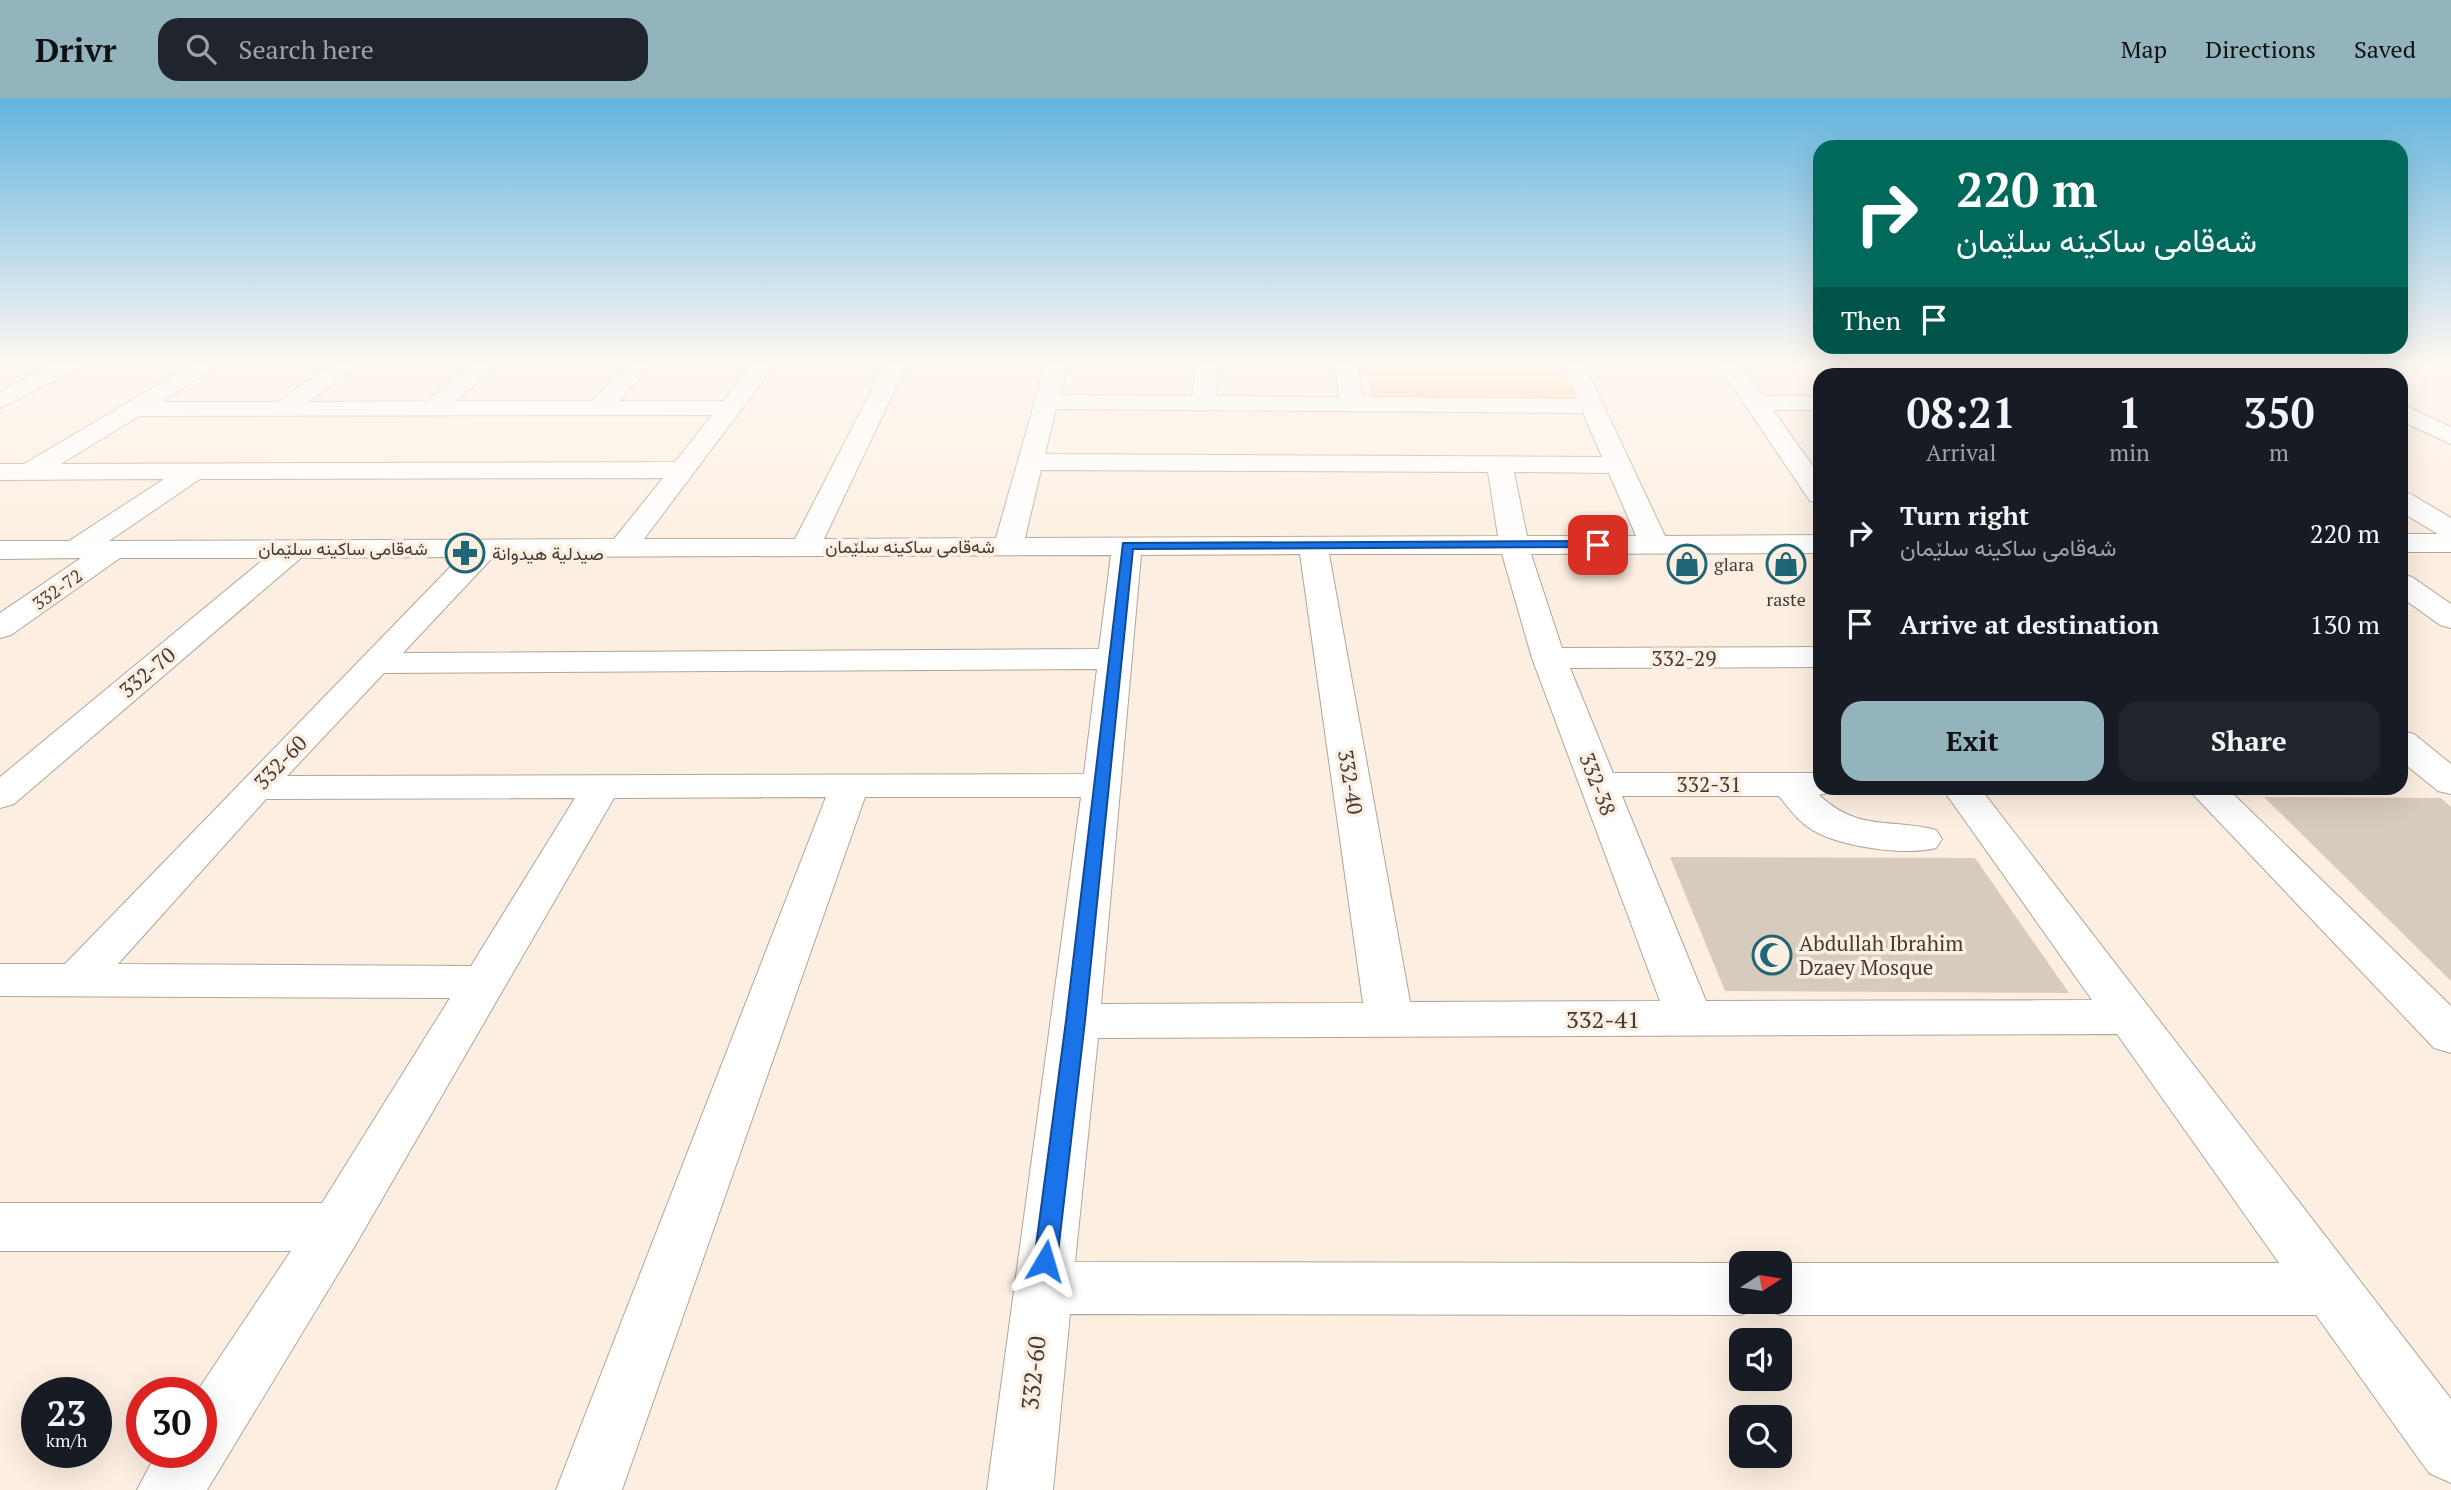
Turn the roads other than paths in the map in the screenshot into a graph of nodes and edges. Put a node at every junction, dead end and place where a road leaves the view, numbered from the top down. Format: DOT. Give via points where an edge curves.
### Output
graph roads {
  1 [pos="105,427"];
  2 [pos="716,427"];
  3 [pos="865,427"];
  4 [pos="1040,427"];
  5 [pos="1601,427"];
  6 [pos="1777,427"];
  7 [pos="2432,427"];
  8 [pos="2451,437"];
  9 [pos="1031,461"];
  10 [pos="1809,462"];
  11 [pos="1618,465"];
  12 [pos="1500,466"];
  13 [pos="682,470"];
  14 [pos="31,471"];
  15 [pos="195,471"];
  16 [pos="0,472"];
  17 [pos="2408,504"];
  18 [pos="2451,530"];
  19 [pos="2408,543"];
  20 [pos="2451,543"];
  21 [pos="1654,544"];
  22 [pos="1813,544"];
  23 [pos="1313,545"];
  24 [pos="1514,545"];
  25 [pos="1008,546"];
  26 [pos="1127,546"];
  27 [pos="623,547"];
  28 [pos="805,547"];
  29 [pos="485,548"];
  30 [pos="114,549"];
  31 [pos="294,549"];
  32 [pos="0,550"];
  33 [pos="77,550"];
  34 [pos="2408,588"];
  35 [pos="2451,618"];
  36 [pos="0,628"];
  37 [pos="1813,657"];
  38 [pos="1549,658"];
  39 [pos="1115,659"];
  40 [pos="376,663"];
  41 [pos="2408,749"];
  42 [pos="2408,782"];
  43 [pos="2450,782"];
  44 [pos="1805,784"];
  45 [pos="1101,785"];
  46 [pos="1598,785"];
  47 [pos="255,788"];
  48 [pos="601,788"];
  49 [pos="849,788"];
  50 [pos="1966,795"];
  51 [pos="2213,795"];
  52 [pos="0,796"];
  53 [pos="1922,839"];
  54 [pos="78,979"];
  55 [pos="0,980"];
  56 [pos="485,982"];
  57 [pos="2132,1017"];
  58 [pos="1389,1018"];
  59 [pos="1690,1019"];
  60 [pos="1076,1021"];
  61 [pos="2451,1035"];
  62 [pos="0,1227"];
  63 [pos="337,1227"];
  64 [pos="1042,1288"];
  65 [pos="1729,1289"];
  66 [pos="1792,1289"];
  67 [pos="2333,1289"];
  68 [pos="217,1416"];
  69 [pos="2451,1451"];
  70 [pos="184,1468"];
  71 [pos="170,1490"];
  72 [pos="589,1490"];
  73 [pos="1020,1490"];
  1 -- 14 [label="street"];
  2 -- 13 [label="street"];
  3 -- 28 [label="street"];
  4 -- 9 [label="street"];
  5 -- 11 [label="street"];
  6 -- 10 [label="street"];
  7 -- 8 [label="street"];
  9 -- 12 [label="street"];
  9 -- 25 [label="street"];
  11 -- 12 [label="street"];
  11 -- 21 [label="street"];
  12 -- 24 [label="street, 332-38"];
  13 -- 15 [label="street"];
  13 -- 27 [label="street"];
  14 -- 15 [label="street"];
  14 -- 16 [label="street"];
  15 -- 33 [label="street"];
  17 -- 18 [label="street"];
  19 -- 20 [label="street"];
  21 -- 22 [label="street, شەقامی ساکینە سلێمان"];
  21 -- 24 [label="street, شەقامی ساکینە سلێمان"];
  23 -- 24 [label="street, شەقامی ساکینە سلێمان"];
  23 -- 26 [label="street, شەقامی ساکینە سلێمان"];
  23 -- 58 [label="street, 332-40"];
  24 -- 38 [label="street, 332-38"];
  25 -- 26 [label="street, شەقامی ساکینە سلێمان"];
  25 -- 28 [label="street, شەقامی ساکینە سلێمان"];
  26 -- 39 [label="street, 332-60"];
  27 -- 28 [label="street, شەقامی ساکینە سلێمان"];
  27 -- 29 [label="street, شەقامی ساکینە سلێمان"];
  29 -- 31 [label="street, شەقامی ساکینە سلێمان"];
  29 -- 40 [label="street, 332-60"];
  30 -- 31 [label="street, شەقامی ساکینە سلێمان"];
  30 -- 33 [label="street, شەقامی ساکینە سلێمان"];
  30 -- 36 [label="street, 332-72"];
  31 -- 52 [label="street, 332-70"];
  32 -- 33 [label="street, شەقامی ساکینە سلێمان"];
  34 -- 35 [label="street"];
  37 -- 38 [label="street, 332-29"];
  38 -- 46 [label="street, 332-38"];
  39 -- 40 [label="street"];
  39 -- 45 [label="street, 332-60"];
  40 -- 47 [label="street, 332-60"];
  41 -- 43 [label="street"];
  42 -- 43 [label="street"];
  44 -- 46 [label="street, 332-31"];
  44 -- 53 [label="street" via="1814,816 1827,824 1842,830"];
  45 -- 49 [label="street"];
  45 -- 60 [label="street, 332-60"];
  46 -- 59 [label="street, 332-38"];
  47 -- 48 [label="street"];
  47 -- 54 [label="street, 332-60"];
  48 -- 49 [label="street"];
  48 -- 56 [label="street"];
  49 -- 72 [label="street"];
  50 -- 57 [label="street"];
  51 -- 61 [label="street"];
  54 -- 55 [label="street"];
  54 -- 56 [label="street"];
  56 -- 63 [label="street"];
  57 -- 59 [label="street, 332-41"];
  57 -- 67 [label="street"];
  58 -- 59 [label="street, 332-41"];
  58 -- 60 [label="street, 332-41"];
  60 -- 64 [label="street, 332-60"];
  62 -- 63 [label="street"];
  63 -- 68 [label="street"];
  64 -- 65 [label="street"];
  64 -- 73 [label="street, 332-60"];
  66 -- 67 [label="street"];
  67 -- 69 [label="street"];
  70 -- 71 [label="street"];
}
